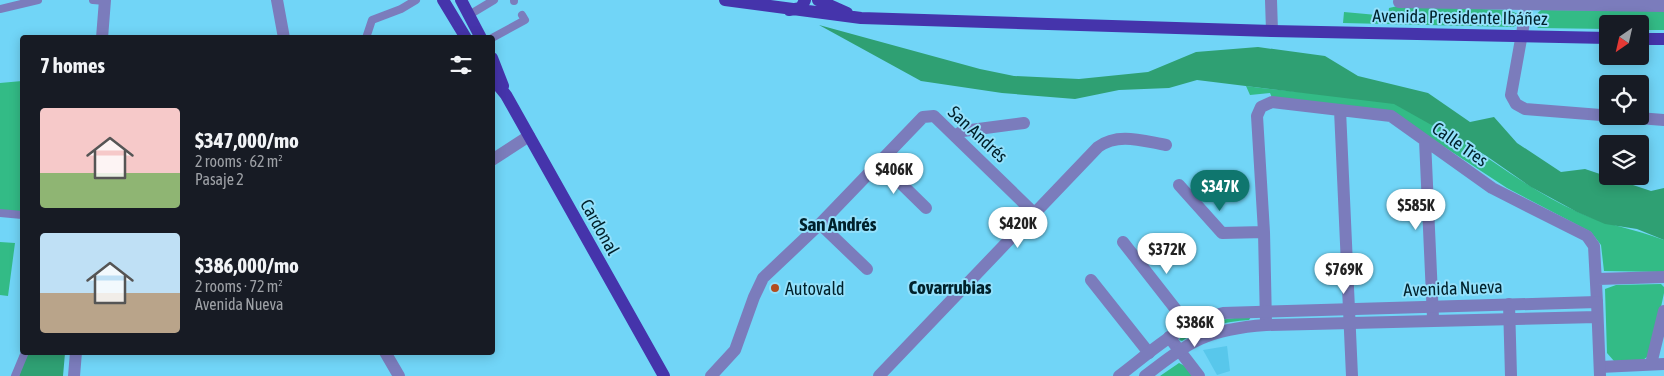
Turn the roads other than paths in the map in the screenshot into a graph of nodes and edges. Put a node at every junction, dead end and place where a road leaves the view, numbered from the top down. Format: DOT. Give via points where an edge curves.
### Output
graph roads {
  1 [pos="38,0"];
  2 [pos="93,0"];
  3 [pos="105,0"];
  4 [pos="277,0"];
  5 [pos="416,0"];
  6 [pos="443,0"];
  7 [pos="461,0"];
  8 [pos="494,0"];
  9 [pos="725,0"];
  10 [pos="805,0"];
  11 [pos="818,0"];
  12 [pos="1271,0"];
  13 [pos="1399,2"];
  14 [pos="1528,2"];
  15 [pos="1664,6"];
  16 [pos="0,9"];
  17 [pos="789,10"];
  18 [pos="469,15"];
  19 [pos="522,15"];
  20 [pos="861,18"];
  21 [pos="1272,31"];
  22 [pos="102,35"];
  23 [pos="283,35"];
  24 [pos="367,35"];
  25 [pos="464,35"];
  26 [pos="479,35"];
  27 [pos="495,36"];
  28 [pos="1523,36"];
  29 [pos="1599,38"];
  30 [pos="1649,39"];
  31 [pos="1664,39"];
  32 [pos="495,66"];
  33 [pos="495,82"];
  34 [pos="506,95"];
  35 [pos="1340,110"];
  36 [pos="1664,120"];
  37 [pos="1024,123"];
  38 [pos="956,135"];
  39 [pos="529,136"];
  40 [pos="1424,140"];
  41 [pos="1166,146"];
  42 [pos="495,158"];
  43 [pos="880,163"];
  44 [pos="1179,185"];
  45 [pos="926,208"];
  46 [pos="0,213"];
  47 [pos="1034,213"];
  48 [pos="20,215"];
  49 [pos="820,224"];
  50 [pos="1264,232"];
  51 [pos="1123,242"];
  52 [pos="867,270"];
  53 [pos="1664,277"];
  54 [pos="1598,279"];
  55 [pos="1091,280"];
  56 [pos="1597,302"];
  57 [pos="1509,304"];
  58 [pos="1433,306"];
  59 [pos="1350,309"];
  60 [pos="1266,311"];
  61 [pos="1664,311"];
  62 [pos="1598,317"];
  63 [pos="1509,319"];
  64 [pos="1433,321"];
  65 [pos="1350,323"];
  66 [pos="1188,325"];
  67 [pos="1266,325"];
  68 [pos="1169,338"];
  69 [pos="1179,350"];
  70 [pos="1149,353"];
  71 [pos="25,355"];
  72 [pos="76,355"];
  73 [pos="387,355"];
  74 [pos="1658,364"];
  75 [pos="1600,371"];
  76 [pos="16,376"];
  77 [pos="74,376"];
  78 [pos="399,376"];
  79 [pos="664,376"];
  80 [pos="711,376"];
  81 [pos="879,376"];
  82 [pos="1119,376"];
  83 [pos="1145,376"];
  84 [pos="1199,376"];
  85 [pos="1352,376"];
  86 [pos="1511,376"];
  1 -- 16 [label="lane"];
  2 -- 3 [label="lane"];
  3 -- 22 [label="street"];
  4 -- 23 [label="street"];
  5 -- 24 [label="lane" via="372,20"];
  6 -- 25 [label="main road"];
  7 -- 18 [label="main road"];
  8 -- 18 [label="lane"];
  9 -- 17 [label="main road, Avenida Presidente Ibáñez"];
  10 -- 17 [label="main road" via="801,8"];
  11 -- 20 [label="main road, Avenida Presidente Ibáñez"];
  12 -- 21 [label="street"];
  13 -- 14 [label="street"];
  14 -- 15 [label="street"];
  14 -- 28 [label="street"];
  17 -- 20 [label="main road, Avenida Presidente Ibáñez"];
  18 -- 26 [label="main road"];
  19 -- 27 [label="lane" via="525,20"];
  20 -- 21 [label="main road, Avenida Presidente Ibáñez"];
  21 -- 28 [label="main road, Avenida Presidente Ibáñez"];
  28 -- 29 [label="main road, Avenida Presidente Ibáñez"];
  28 -- 36 [label="street" via="1511,95 1520,107"];
  30 -- 31 [label="main road"];
  32 -- 34 [label="main road, Cardonal"];
  33 -- 34 [label="main road, Cardonal"];
  34 -- 39 [label="main road, Cardonal"];
  35 -- 40 [label="street, Calle Tres" via="1391,116"];
  35 -- 50 [label="street, Calle Tres" via="1272,102 1261,106 1257,116"];
  35 -- 59 [label="street"];
  37 -- 38 [label="street" via="963,131"];
  38 -- 43 [label="street, San Andrés" via="934,116 923,117"];
  38 -- 47 [label="street, San Andrés"];
  39 -- 42 [label="street"];
  39 -- 79 [label="main road, Cardonal"];
  40 -- 54 [label="street, Calle Tres" via="1492,188 1591,239"];
  40 -- 58 [label="street"];
  41 -- 47 [label="street" via="1108,139"];
  43 -- 45 [label="street"];
  43 -- 49 [label="street, San Andrés"];
  44 -- 50 [label="street" via="1222,233"];
  46 -- 48 [label="lane"];
  47 -- 81 [label="street"];
  49 -- 52 [label="street"];
  49 -- 80 [label="street, San Andrés" via="763,278 734,350"];
  50 -- 60 [label="street"];
  51 -- 66 [label="street"];
  53 -- 54 [label="street"];
  54 -- 56 [label="street"];
  55 -- 70 [label="street"];
  56 -- 57 [label="street, Avenida Nueva"];
  56 -- 62 [label="street"];
  57 -- 58 [label="street, Avenida Nueva"];
  57 -- 63 [label="street"];
  58 -- 59 [label="street, Avenida Nueva"];
  58 -- 64 [label="street"];
  59 -- 60 [label="street, Avenida Nueva"];
  59 -- 65 [label="street"];
  60 -- 66 [label="street, Avenida Nueva" via="1223,313"];
  60 -- 67 [label="street"];
  61 -- 74 [label="street"];
  62 -- 63 [label="street, Avenida Nueva"];
  62 -- 75 [label="street"];
  63 -- 64 [label="street, Avenida Nueva"];
  63 -- 86 [label="street"];
  64 -- 65 [label="street, Avenida Nueva"];
  65 -- 67 [label="street, Avenida Nueva"];
  65 -- 85 [label="street"];
  66 -- 68 [label="street, Avenida Nueva"];
  67 -- 69 [label="street, Avenida Nueva" via="1219,331"];
  68 -- 69 [label="street"];
  68 -- 70 [label="street, Avenida Nueva"];
  69 -- 83 [label="street, Avenida Nueva"];
  69 -- 84 [label="street"];
  70 -- 82 [label="street, Avenida Nueva"];
  71 -- 76 [label="lane"];
  72 -- 77 [label="street"];
  73 -- 78 [label="street"];
  74 -- 75 [label="street"];
}
